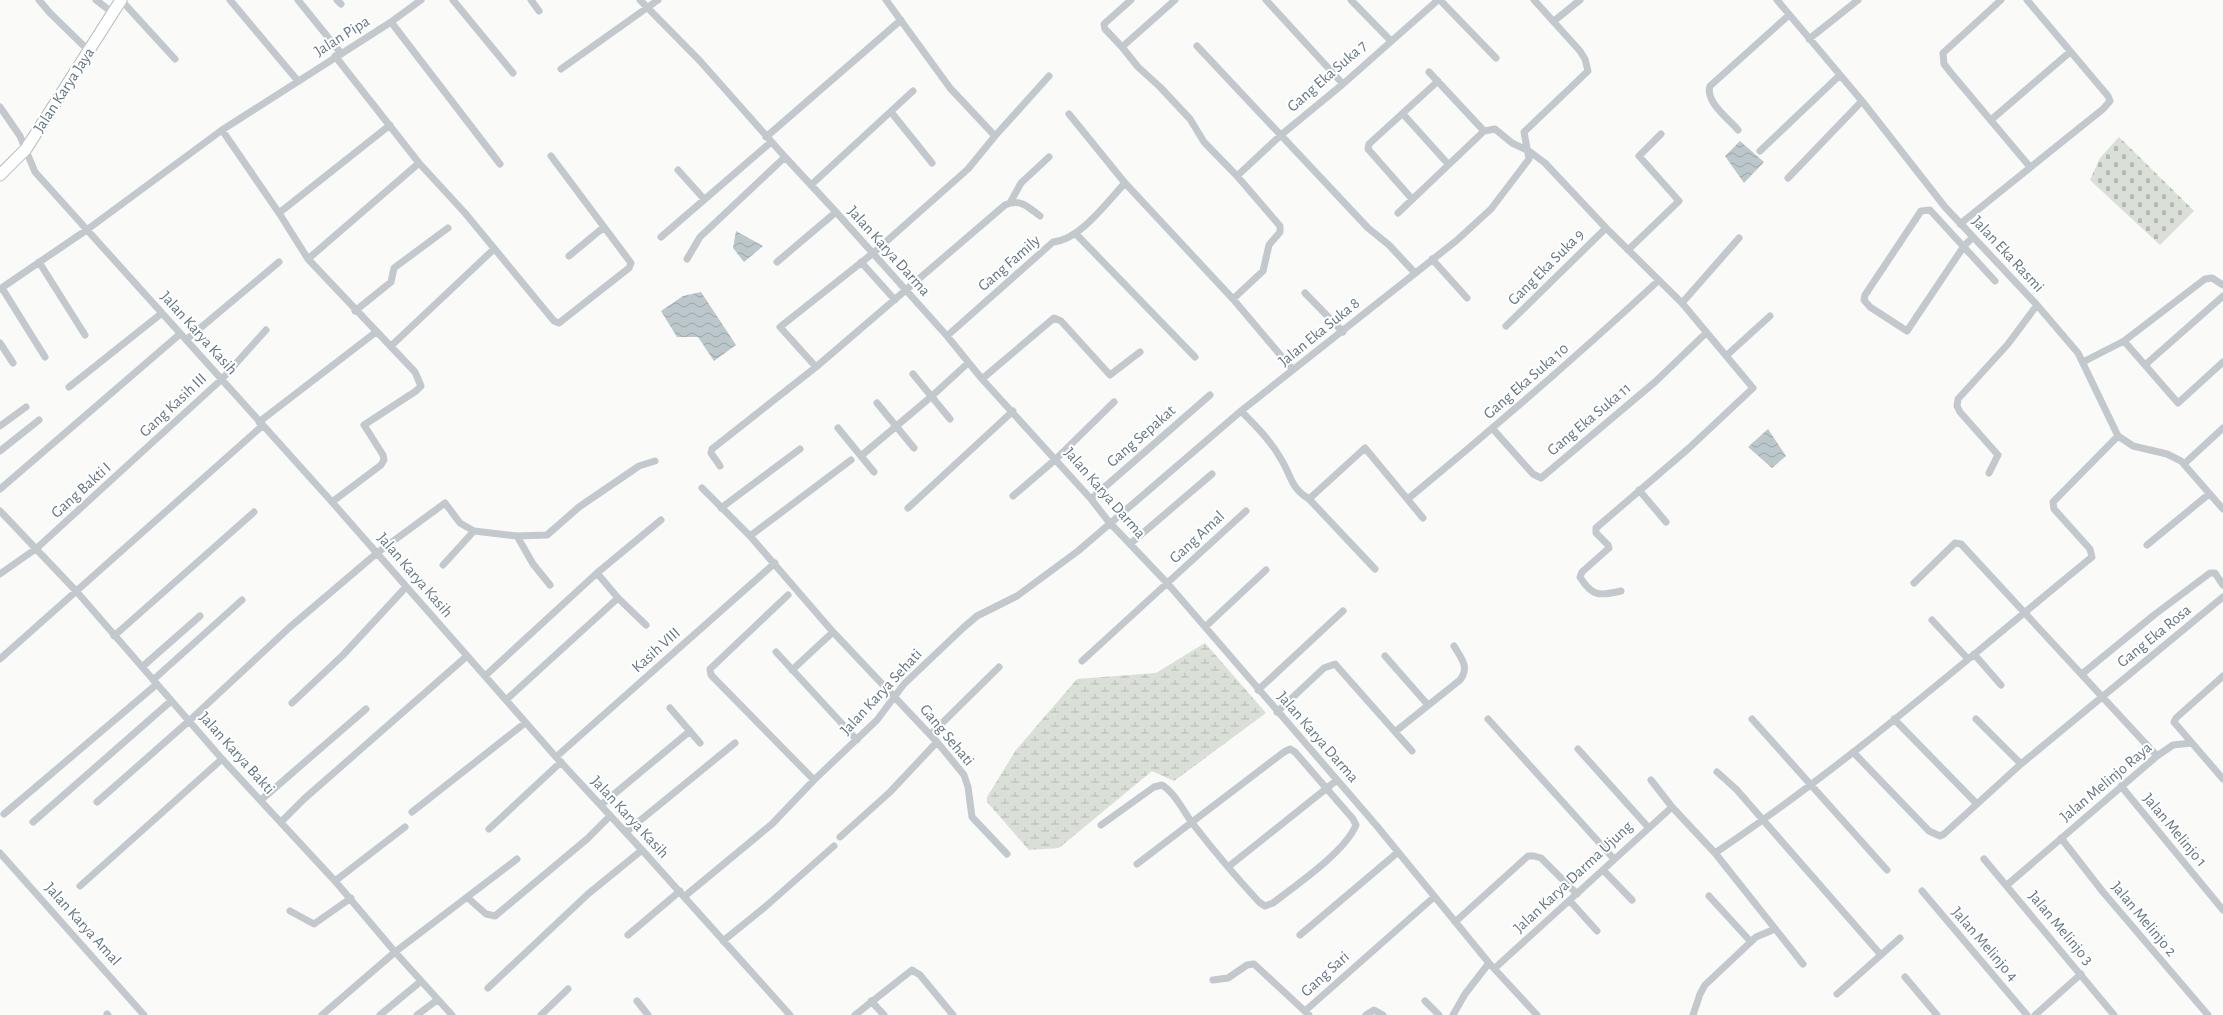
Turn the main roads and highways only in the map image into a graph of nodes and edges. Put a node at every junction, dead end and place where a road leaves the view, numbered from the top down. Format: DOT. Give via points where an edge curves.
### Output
graph roads {
  1 [pos="121,0"];
  2 [pos="0,175"];
  1 -- 2 [label="main road, Jalan Karya Jaya" via="26,149"];
}
